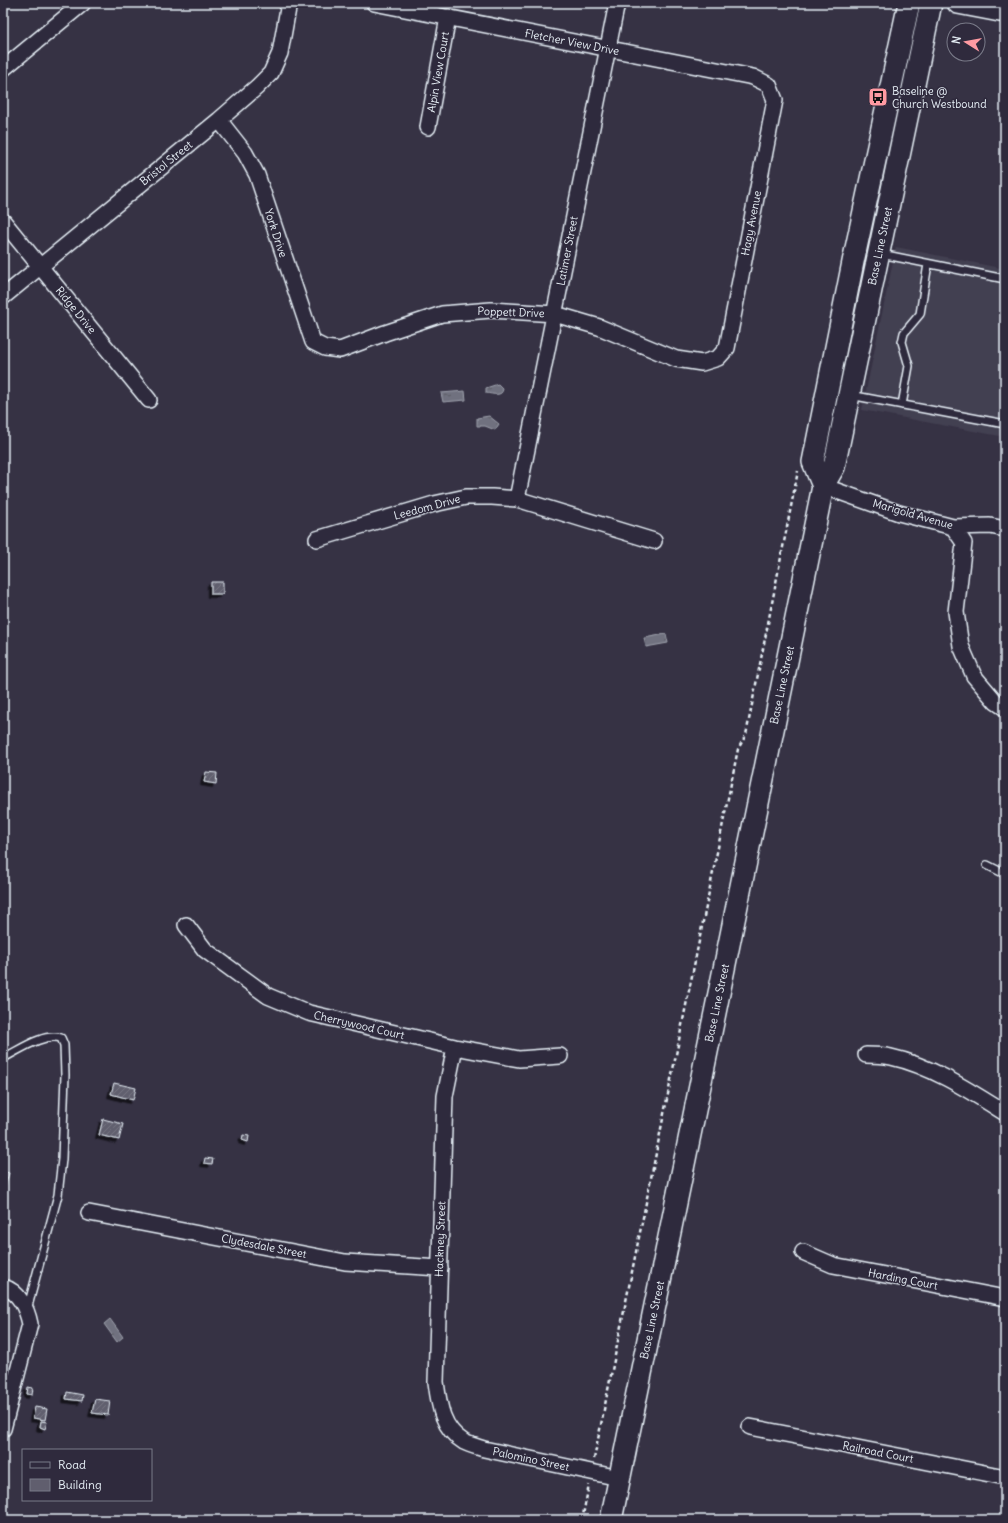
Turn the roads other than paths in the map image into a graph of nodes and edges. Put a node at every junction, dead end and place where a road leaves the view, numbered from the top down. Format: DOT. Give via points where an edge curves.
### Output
graph roads {
  1 [pos="83,3"];
  2 [pos="289,3"];
  3 [pos="374,3"];
  4 [pos="617,3"];
  5 [pos="909,3"];
  6 [pos="931,3"];
  7 [pos="958,3"];
  8 [pos="1005,12"];
  9 [pos="448,17"];
  10 [pos="608,49"];
  11 [pos="3,69"];
  12 [pos="769,85"];
  13 [pos="219,120"];
  14 [pos="428,127"];
  15 [pos="875,156"];
  16 [pos="3,221"];
  17 [pos="878,254"];
  18 [pos="928,264"];
  19 [pos="40,266"];
  20 [pos="1005,279"];
  21 [pos="3,297"];
  22 [pos="555,314"];
  23 [pos="325,348"];
  24 [pos="718,358"];
  25 [pos="849,395"];
  26 [pos="150,400"];
  27 [pos="902,405"];
  28 [pos="1005,424"];
  29 [pos="823,486"];
  30 [pos="517,499"];
  31 [pos="954,527"];
  32 [pos="1005,529"];
  33 [pos="317,539"];
  34 [pos="654,541"];
  35 [pos="1005,708"];
  36 [pos="987,865"];
  37 [pos="1005,874"];
  38 [pos="186,925"];
  39 [pos="455,1048"];
  40 [pos="866,1054"];
  41 [pos="560,1056"];
  42 [pos="3,1058"];
  43 [pos="1005,1113"];
  44 [pos="89,1212"];
  45 [pos="803,1252"];
  46 [pos="440,1268"];
  47 [pos="3,1287"];
  48 [pos="1005,1298"];
  49 [pos="27,1310"];
  50 [pos="10,1378"];
  51 [pos="750,1427"];
  52 [pos="448,1429"];
  53 [pos="3,1430"];
  54 [pos="1005,1477"];
  55 [pos="620,1478"];
  56 [pos="611,1520"];
  1 -- 11 [label="street"];
  2 -- 13 [label="street, Bristol Street" via="280,53 271,73"];
  3 -- 9 [label="street, Fletcher View Drive"];
  4 -- 10 [label="street, Latimer Street"];
  5 -- 15 [label="main road, Base Line Street"];
  6 -- 17 [label="main road, Base Line Street"];
  7 -- 8 [label="main road"];
  9 -- 10 [label="street, Fletcher View Drive"];
  9 -- 14 [label="street, Alpin View Court"];
  10 -- 12 [label="street, Fletcher View Drive" via="753,77"];
  10 -- 22 [label="street, Latimer Street"];
  12 -- 24 [label="street, Hagy Avenue" via="775,100 727,348"];
  13 -- 19 [label="street, Bristol Street"];
  13 -- 23 [label="street, York Drive" via="245,153 257,176 312,342"];
  15 -- 17 [label="main road" via="878,185 870,238 871,248"];
  15 -- 29 [label="main road, Base Line Street" via="813,462"];
  16 -- 19 [label="street, Ridge Drive"];
  17 -- 18 [label="lane"];
  17 -- 25 [label="main road, Base Line Street"];
  18 -- 20 [label="lane"];
  18 -- 27 [label="lane" via="920,314 904,333 902,342 910,366"];
  19 -- 21 [label="street, Bristol Street"];
  19 -- 26 [label="street, Ridge Drive"];
  22 -- 23 [label="street, Poppett Drive" via="491,310 442,314 340,350"];
  22 -- 24 [label="street, Poppett Drive" via="599,327 676,359 702,363"];
  22 -- 30 [label="street, Latimer Street"];
  25 -- 27 [label="lane"];
  25 -- 29 [label="main road, Base Line Street" via="834,468"];
  27 -- 28 [label="lane"];
  29 -- 31 [label="street, Marigold Avenue" via="899,513"];
  29 -- 55 [label="main road, Base Line Street"];
  30 -- 33 [label="street, Leedom Drive" via="466,497"];
  30 -- 34 [label="street, Leedom Drive"];
  31 -- 32 [label="street, Marigold Avenue" via="990,526"];
  31 -- 35 [label="street" via="964,543 956,612 961,646 974,676 996,702"];
  36 -- 37 [label="lane"];
  38 -- 39 [label="street, Cherrywood Court" via="205,950 268,996 309,1012"];
  39 -- 41 [label="street, Cherrywood Court" via="519,1059"];
  39 -- 46 [label="street, Hackney Street" via="445,1096"];
  40 -- 43 [label="street" via="890,1057 920,1066 973,1093"];
  42 -- 49 [label="lane" via="54,1036 61,1038 64,1045 62,1159 58,1195"];
  44 -- 46 [label="street, Clydesdale Street" via="345,1262"];
  45 -- 48 [label="street, Harding Court" via="833,1265"];
  46 -- 52 [label="street, Hackney Street" via="436,1382 439,1408"];
  47 -- 49 [label="street" via="11,1289"];
  49 -- 50 [label="street" via="30,1324"];
  50 -- 53 [label="street"];
  51 -- 54 [label="street, Railroad Court"];
  52 -- 55 [label="street, Palomino Street" via="464,1442 484,1449"];
  55 -- 56 [label="main road, Base Line Street"];
}
